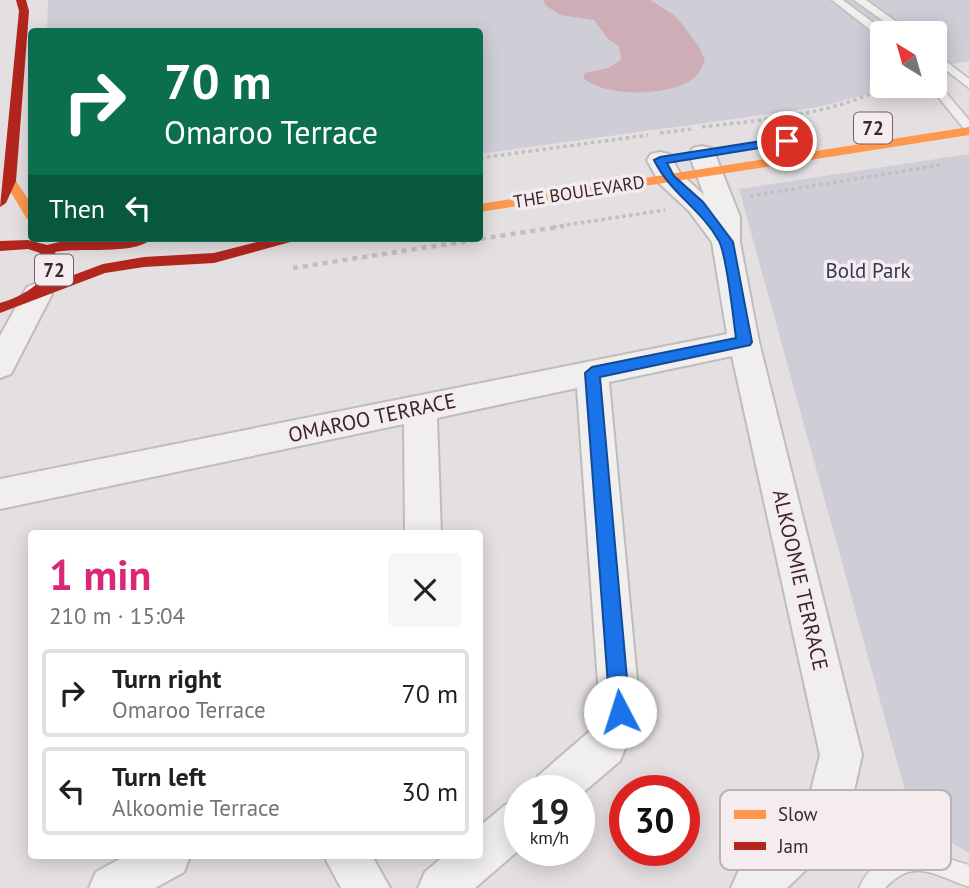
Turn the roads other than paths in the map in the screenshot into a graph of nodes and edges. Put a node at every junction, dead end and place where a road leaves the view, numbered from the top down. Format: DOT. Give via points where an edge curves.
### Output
graph roads {
  1 [pos="21,0"];
  2 [pos="837,0"];
  3 [pos="859,0"];
  4 [pos="890,21"];
  5 [pos="870,25"];
  6 [pos="947,66"];
  7 [pos="969,85"];
  8 [pos="944,98"];
  9 [pos="962,121"];
  10 [pos="709,159"];
  11 [pos="659,167"];
  12 [pos="3,188"];
  13 [pos="710,203"];
  14 [pos="483,207"];
  15 [pos="28,212"];
  16 [pos="132,242"];
  17 [pos="274,242"];
  18 [pos="42,245"];
  19 [pos="0,246"];
  20 [pos="39,292"];
  21 [pos="0,308"];
  22 [pos="744,342"];
  23 [pos="0,366"];
  24 [pos="592,373"];
  25 [pos="420,408"];
  26 [pos="0,494"];
  27 [pos="423,530"];
  28 [pos="571,775"];
  29 [pos="833,790"];
  30 [pos="504,834"];
  31 [pos="483,852"];
  32 [pos="164,859"];
  33 [pos="348,859"];
  34 [pos="474,859"];
  35 [pos="773,870"];
  36 [pos="887,870"];
  37 [pos="950,870"];
  38 [pos="969,876"];
  39 [pos="112,888"];
  40 [pos="368,888"];
  41 [pos="441,888"];
  42 [pos="754,888"];
  43 [pos="870,888"];
  1 -- 12 [label="main road" via="24,11"];
  2 -- 5 [label="lane"];
  3 -- 4 [label="lane"];
  6 -- 7 [label="lane"];
  8 -- 9 [label="lane"];
  9 -- 10 [label="main road, THE BOULEVARD / 72"];
  10 -- 11 [label="main road, THE BOULEVARD / 72"];
  10 -- 13 [label="street, ALKOOMIE TERRACE"];
  11 -- 13 [label="street, ALKOOMIE TERRACE"];
  11 -- 14 [label="main road, THE BOULEVARD / 72"];
  12 -- 15 [label="main road"];
  13 -- 22 [label="street, ALKOOMIE TERRACE" via="726,242"];
  16 -- 18 [label="main road, 72"];
  17 -- 20 [label="main road, 72" via="214,258 103,269"];
  18 -- 19 [label="main road, 72"];
  18 -- 20 [label="main road, 72" via="54,268"];
  20 -- 21 [label="main road, 72"];
  20 -- 23 [label="street"];
  22 -- 24 [label="street, OMAROO TERRACE"];
  22 -- 29 [label="street, ALKOOMIE TERRACE" via="841,755"];
  24 -- 25 [label="street, OMAROO TERRACE"];
  24 -- 28 [label="street" via="620,712 605,746"];
  25 -- 26 [label="street, OMAROO TERRACE"];
  25 -- 27 [label="street"];
  30 -- 31 [label="street"];
  32 -- 39 [label="street"];
  33 -- 40 [label="street"];
  34 -- 41 [label="street"];
  35 -- 42 [label="street, ALKOOMIE TERRACE"];
  36 -- 43 [label="lane"];
  37 -- 38 [label="lane"];
}
